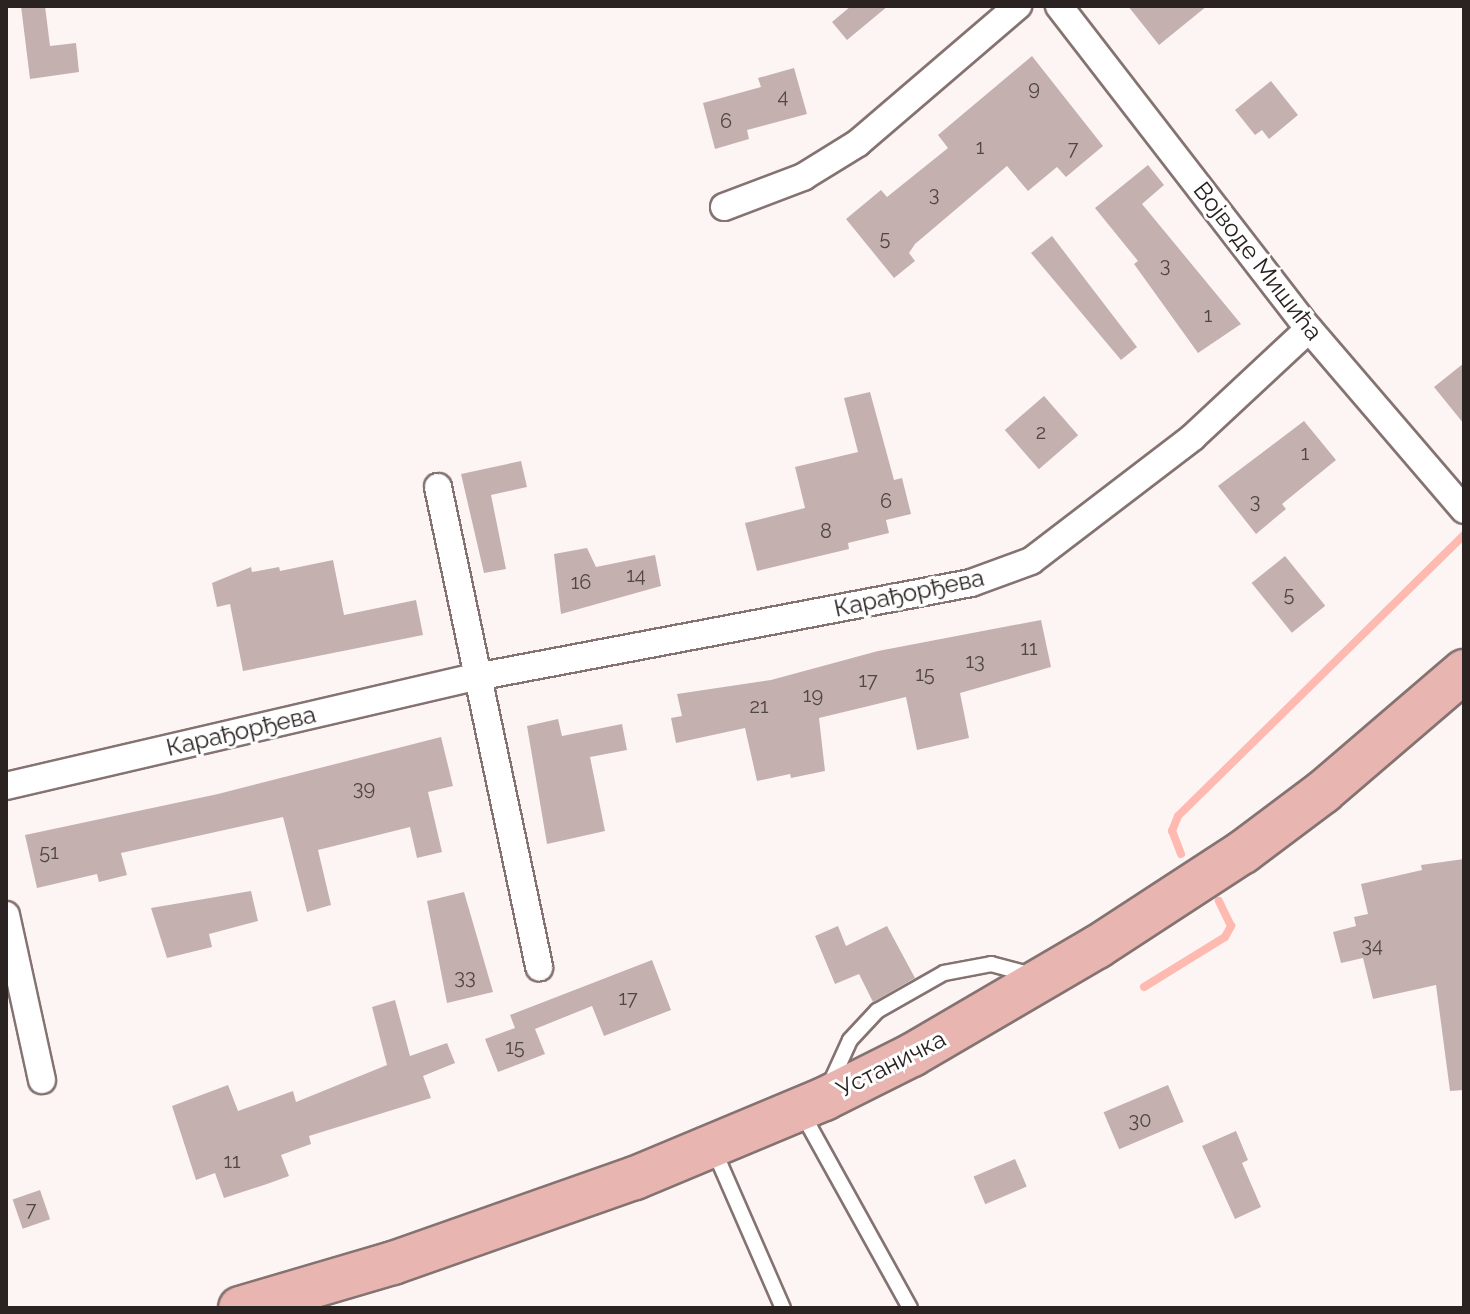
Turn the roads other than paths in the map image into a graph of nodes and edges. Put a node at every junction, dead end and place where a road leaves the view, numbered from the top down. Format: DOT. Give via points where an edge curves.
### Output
graph roads {
  1 [pos="1018,6"];
  2 [pos="1059,6"];
  3 [pos="724,207"];
  4 [pos="1309,329"];
  5 [pos="438,487"];
  6 [pos="1462,503"];
  7 [pos="1464,671"];
  8 [pos="476,677"];
  9 [pos="6,786"];
  10 [pos="6,915"];
  11 [pos="539,968"];
  12 [pos="1044,979"];
  13 [pos="42,1080"];
  14 [pos="812,1104"];
  15 [pos="713,1148"];
  16 [pos="240,1308"];
  17 [pos="783,1308"];
  18 [pos="910,1308"];
  1 -- 3 [label="street" via="858,143 803,177"];
  2 -- 4 [label="street, Војводе Мишића"];
  4 -- 6 [label="street, Војводе Мишића"];
  4 -- 8 [label="street, Карађорђева" via="1193,437 1031,561 971,583"];
  5 -- 8 [label="street"];
  7 -- 12 [label="main road, Устаничка" via="1256,843"];
  8 -- 9 [label="street, Карађорђева"];
  8 -- 11 [label="street"];
  10 -- 13 [label="street"];
  12 -- 14 [label="main road, Устаничка"];
  12 -- 14 [label="lane" via="991,964 944,973 877,1011 850,1040"];
  14 -- 15 [label="main road, Устаничка"];
  14 -- 18 [label="lane"];
  15 -- 16 [label="main road, Устаничка" via="490,1231"];
  15 -- 17 [label="lane"];
}
